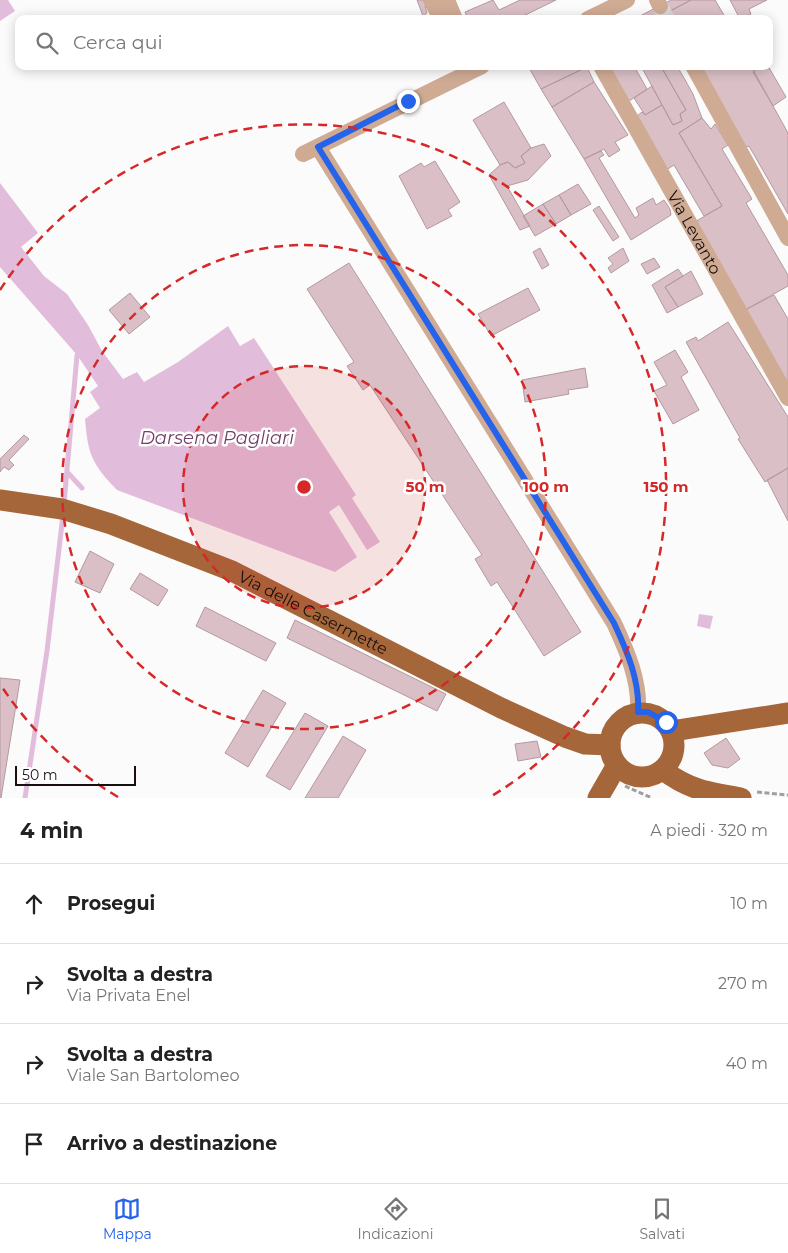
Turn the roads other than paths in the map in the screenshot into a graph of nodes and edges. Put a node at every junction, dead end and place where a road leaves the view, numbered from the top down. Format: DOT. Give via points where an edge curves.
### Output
graph roads {
  1 [pos="431,0"];
  2 [pos="447,0"];
  3 [pos="453,0"];
  4 [pos="459,0"];
  5 [pos="628,0"];
  6 [pos="439,15"];
  7 [pos="454,15"];
  8 [pos="455,15"];
  9 [pos="457,15"];
  10 [pos="596,15"];
  11 [pos="462,70"];
  12 [pos="603,70"];
  13 [pos="695,70"];
  14 [pos="788,238"];
  15 [pos="788,398"];
  16 [pos="3,502"];
  17 [pos="638,712"];
  18 [pos="788,713"];
  19 [pos="672,731"];
  20 [pos="616,765"];
  21 [pos="664,770"];
  22 [pos="598,798"];
  23 [pos="741,798"];
  1 -- 6 [label="street"];
  2 -- 7 [label="street"];
  3 -- 8 [label="street"];
  4 -- 9 [label="street"];
  5 -- 10 [label="street"];
  11 -- 17 [label="street" via="310,150 614,623 628,655 639,701"];
  12 -- 15 [label="street, Via Levanto"];
  13 -- 14 [label="street"];
  16 -- 20 [label="main road, Via delle Casermette" via="68,511 111,524 232,571 497,705 586,744"];
  17 -- 19 [label="main road" via="658,716"];
  17 -- 20 [label="main road" via="621,720 615,727"];
  18 -- 19 [label="main road"];
  19 -- 21 [label="main road" via="674,752"];
  20 -- 21 [label="main road" via="624,772 644,778"];
  20 -- 22 [label="main road"];
  21 -- 23 [label="main road" via="700,791"];
}
